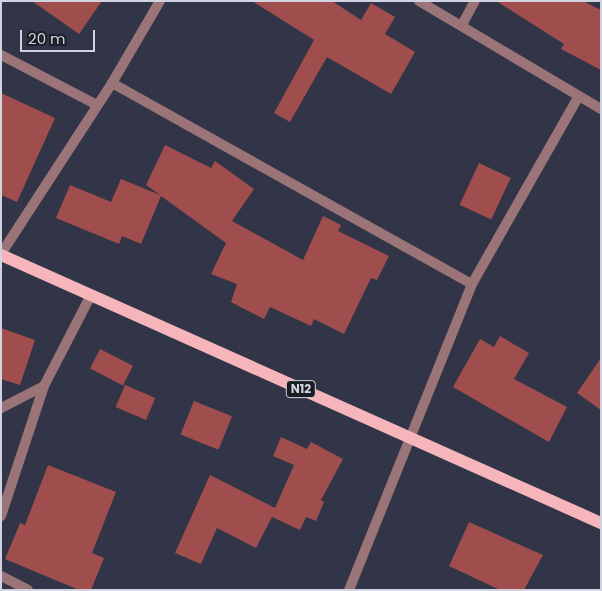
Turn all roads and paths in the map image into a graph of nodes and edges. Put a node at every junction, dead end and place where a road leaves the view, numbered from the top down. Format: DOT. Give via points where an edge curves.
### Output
graph roads {
  1 [pos="160,1"];
  2 [pos="419,1"];
  3 [pos="476,1"];
  4 [pos="462,25"];
  5 [pos="1,55"];
  6 [pos="112,83"];
  7 [pos="579,96"];
  8 [pos="98,105"];
  9 [pos="601,109"];
  10 [pos="1,254"];
  11 [pos="472,284"];
  12 [pos="91,295"];
  13 [pos="44,386"];
  14 [pos="1,408"];
  15 [pos="411,439"];
  16 [pos="1,516"];
  17 [pos="601,523"];
  18 [pos="1,576"];
  19 [pos="28,590"];
  20 [pos="348,590"];
  1 -- 6 [label="street"];
  2 -- 4 [label="street"];
  3 -- 4 [label="street"];
  4 -- 7 [label="street"];
  5 -- 8 [label="street"];
  6 -- 8 [label="street"];
  6 -- 11 [label="street"];
  7 -- 9 [label="street"];
  7 -- 11 [label="street"];
  8 -- 10 [label="street"];
  10 -- 12 [label="main road, N12"];
  11 -- 15 [label="street"];
  12 -- 13 [label="street"];
  12 -- 15 [label="main road, N12"];
  13 -- 14 [label="street"];
  13 -- 16 [label="street"];
  15 -- 17 [label="main road, N12"];
  15 -- 20 [label="street"];
  18 -- 19 [label="street"];
}
